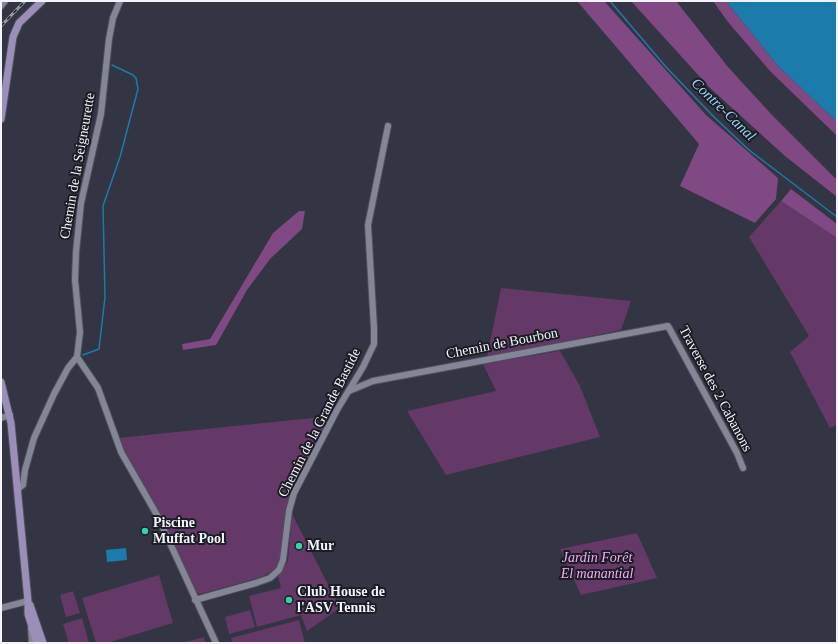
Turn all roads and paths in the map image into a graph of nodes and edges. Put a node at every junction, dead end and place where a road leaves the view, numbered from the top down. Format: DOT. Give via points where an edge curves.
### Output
graph roads {
  1 [pos="5,1"];
  2 [pos="42,1"];
  3 [pos="120,1"];
  4 [pos="1,6"];
  5 [pos="1,120"];
  6 [pos="388,126"];
  7 [pos="662,326"];
  8 [pos="77,357"];
  9 [pos="1,382"];
  10 [pos="348,392"];
  11 [pos="10,415"];
  12 [pos="1,418"];
  13 [pos="743,468"];
  14 [pos="18,489"];
  15 [pos="195,600"];
  16 [pos="28,601"];
  17 [pos="1,608"];
  18 [pos="31,628"];
  19 [pos="32,643"];
  20 [pos="37,643"];
  21 [pos="43,643"];
  22 [pos="216,643"];
  1 -- 4 [label="street"];
  2 -- 5 [label="main road" via="19,23 13,37"];
  3 -- 8 [label="street, Chemin de la Seigneurette" via="108,39 101,114 81,203 76,252 80,332"];
  6 -- 10 [label="street, Chemin de la Grande Bastide" via="368,225 374,344"];
  7 -- 10 [label="street, Chemin de Bourbon" via="373,381"];
  7 -- 13 [label="street, Traverse des 2 Cabanons" via="668,326"];
  8 -- 14 [label="street, Chemin de la Seigneurette" via="54,394 34,438 23,485"];
  8 -- 15 [label="street" via="98,388 128,467 156,515"];
  9 -- 11 [label="main road"];
  10 -- 15 [label="street, Chemin de la Grande Bastide" via="294,493 288,511 283,560 279,570 270,578 256,583"];
  11 -- 12 [label="street"];
  11 -- 14 [label="main road"];
  14 -- 16 [label="main road"];
  15 -- 22 [label="street"];
  16 -- 17 [label="street"];
  16 -- 18 [label="main road"];
  16 -- 21 [label="main road"];
  18 -- 19 [label="street"];
  18 -- 20 [label="main road"];
}
